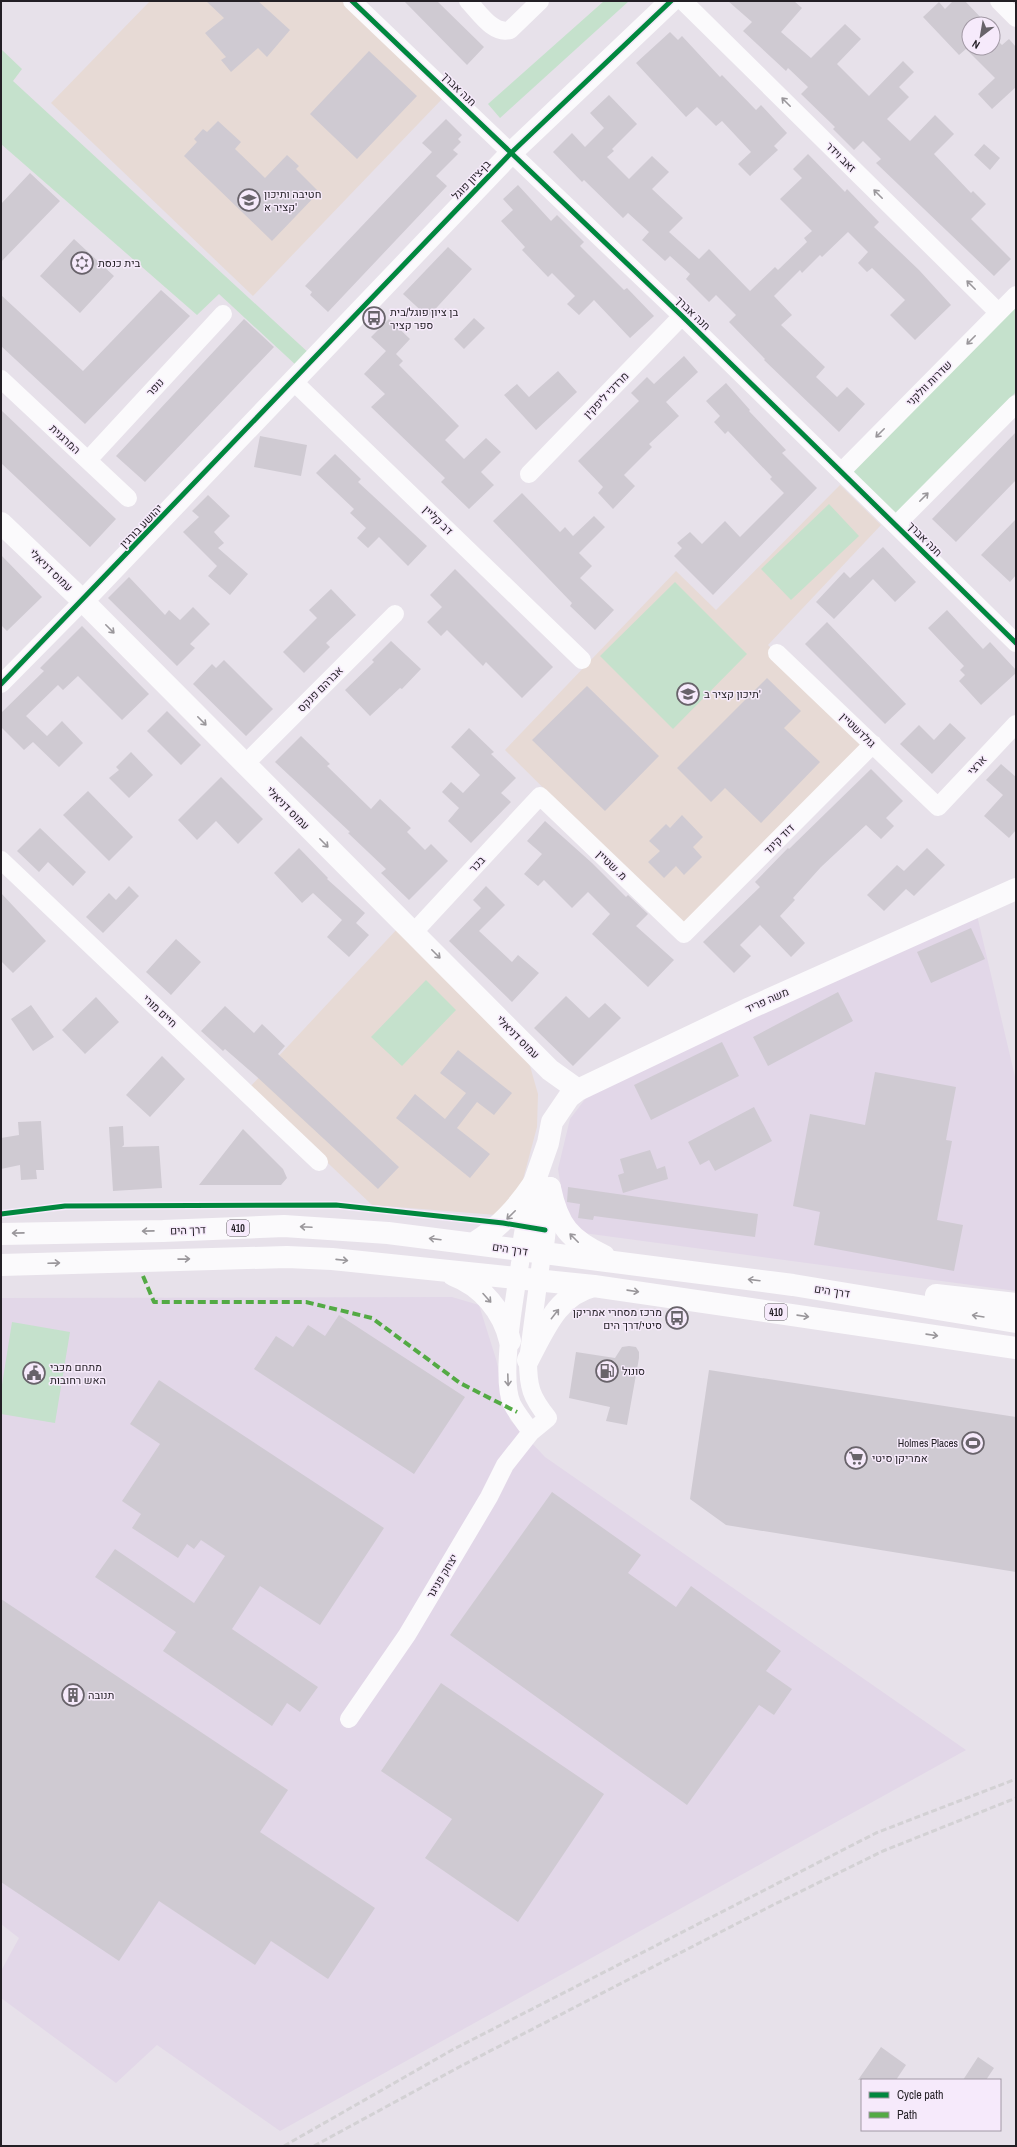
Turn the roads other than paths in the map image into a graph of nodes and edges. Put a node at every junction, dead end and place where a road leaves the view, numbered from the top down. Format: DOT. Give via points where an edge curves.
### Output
graph roads {
  1 [pos="352,1"];
  2 [pos="468,1"];
  3 [pos="540,1"];
  4 [pos="671,1"];
  5 [pos="683,1"];
  6 [pos="999,1"];
  7 [pos="1016,18"];
  8 [pos="511,152"];
  9 [pos="1016,295"];
  10 [pos="998,312"];
  11 [pos="223,314"];
  12 [pos="682,316"];
  13 [pos="1,379"];
  14 [pos="294,381"];
  15 [pos="1016,404"];
  16 [pos="88,460"];
  17 [pos="841,472"];
  18 [pos="529,474"];
  19 [pos="128,498"];
  20 [pos="1,523"];
  21 [pos="897,524"];
  22 [pos="83,601"];
  23 [pos="395,614"];
  24 [pos="1016,643"];
  25 [pos="777,653"];
  26 [pos="582,660"];
  27 [pos="1,684"];
  28 [pos="1016,724"];
  29 [pos="873,744"];
  30 [pos="244,765"];
  31 [pos="540,796"];
  32 [pos="938,807"];
  33 [pos="1,860"];
  34 [pos="1016,889"];
  35 [pos="414,932"];
  36 [pos="684,934"];
  37 [pos="550,1070"];
  38 [pos="578,1090"];
  39 [pos="550,1133"];
  40 [pos="319,1162"];
  41 [pos="542,1186"];
  42 [pos="1,1234"];
  43 [pos="474,1243"];
  44 [pos="532,1253"];
  45 [pos="620,1263"];
  46 [pos="1,1265"];
  47 [pos="443,1271"];
  48 [pos="528,1279"];
  49 [pos="793,1285"];
  50 [pos="594,1286"];
  51 [pos="1016,1304"];
  52 [pos="1016,1322"];
  53 [pos="510,1341"];
  54 [pos="1012,1348"];
  55 [pos="528,1360"];
  56 [pos="532,1432"];
  57 [pos="349,1719"];
  1 -- 8 [label="street, חנה אברך"];
  2 -- 3 [label="street" via="493,26 506,31"];
  4 -- 8 [label="main road, בן-ציון פוגל"];
  10 -- 5 [label="street, זאב וידר, one-way"];
  6 -- 7 [label="street"];
  8 -- 12 [label="street, חנה אברך"];
  8 -- 14 [label="main road, בן-ציון פוגל"];
  9 -- 10 [label="street, שדרות וולקני"];
  10 -- 17 [label="street, שדרות וולקני, one-way"];
  11 -- 16 [label="street, נופר"];
  12 -- 17 [label="street, חנה אברך"];
  12 -- 18 [label="street, מרדכי ליפקין"];
  13 -- 16 [label="street, המרגנית"];
  14 -- 22 [label="main road, יהושע בורגין"];
  14 -- 26 [label="street, דב קליין"];
  21 -- 15 [label="street, one-way"];
  16 -- 19 [label="street, המרגנית"];
  17 -- 21 [label="street, חנה אברך"];
  20 -- 22 [label="main road, עמוס דניאלי"];
  21 -- 24 [label="street, חנה אברך"];
  22 -- 27 [label="street, יהושע בורגין"];
  22 -- 30 [label="main road, עמוס דניאלי, one-way"];
  23 -- 30 [label="street, אברהם פנקס"];
  25 -- 29 [label="street, גולדשטיין"];
  28 -- 32 [label="street, ארצי"];
  29 -- 32 [label="street, גולדשטיין"];
  29 -- 36 [label="street, דוד קינד"];
  30 -- 35 [label="main road, עמוס דניאלי, one-way"];
  31 -- 35 [label="street, בכר"];
  31 -- 36 [label="street, מ. שטיין"];
  33 -- 40 [label="street, חיים מורי"];
  34 -- 38 [label="main road, משה פריד" via="750,1008"];
  35 -- 37 [label="main road, עמוס דניאלי, one-way"];
  37 -- 38 [label="main road, עמוס דניאלי"];
  37 -- 39 [label="main road" via="556,1105"];
  38 -- 39 [label="main road, משה פריד" via="569,1097"];
  39 -- 41 [label="main road, משה פריד"];
  41 -- 43 [label="main road, one-way" via="491,1233"];
  41 -- 44 [label="main road, משה פריד"];
  45 -- 41 [label="main road, one-way" via="584,1246 571,1236 557,1216"];
  43 -- 42 [label="main road, דרך הים / 410, one-way" via="388,1233 284,1226"];
  43 -- 44 [label="main road, דרך הים / 410"];
  44 -- 45 [label="main road, דרך הים / 410"];
  44 -- 48 [label="street, יצחק פניגר"];
  49 -- 45 [label="main road, דרך הים / 410, one-way"];
  46 -- 47 [label="main road, 410, one-way" via="287,1257 332,1259"];
  47 -- 48 [label="main road, 410"];
  47 -- 53 [label="main road, one-way" via="462,1278 483,1293 504,1322"];
  48 -- 50 [label="main road, 410"];
  48 -- 53 [label="street, יצחק פניגר"];
  48 -- 55 [label="street, יצחק פניגר"];
  49 -- 51 [label="main road"];
  52 -- 49 [label="main road, דרך הים / 410, one-way"];
  50 -- 54 [label="main road, 410, one-way"];
  55 -- 50 [label="main road, one-way" via="548,1323 561,1306 576,1292"];
  53 -- 56 [label="street, יצחק פניגר, one-way" via="507,1381 509,1396"];
  55 -- 56 [label="street, יצחק פניגר" via="530,1389 548,1418"];
  56 -- 57 [label="street, יצחק פניגר" via="506,1465 407,1635"];
}
